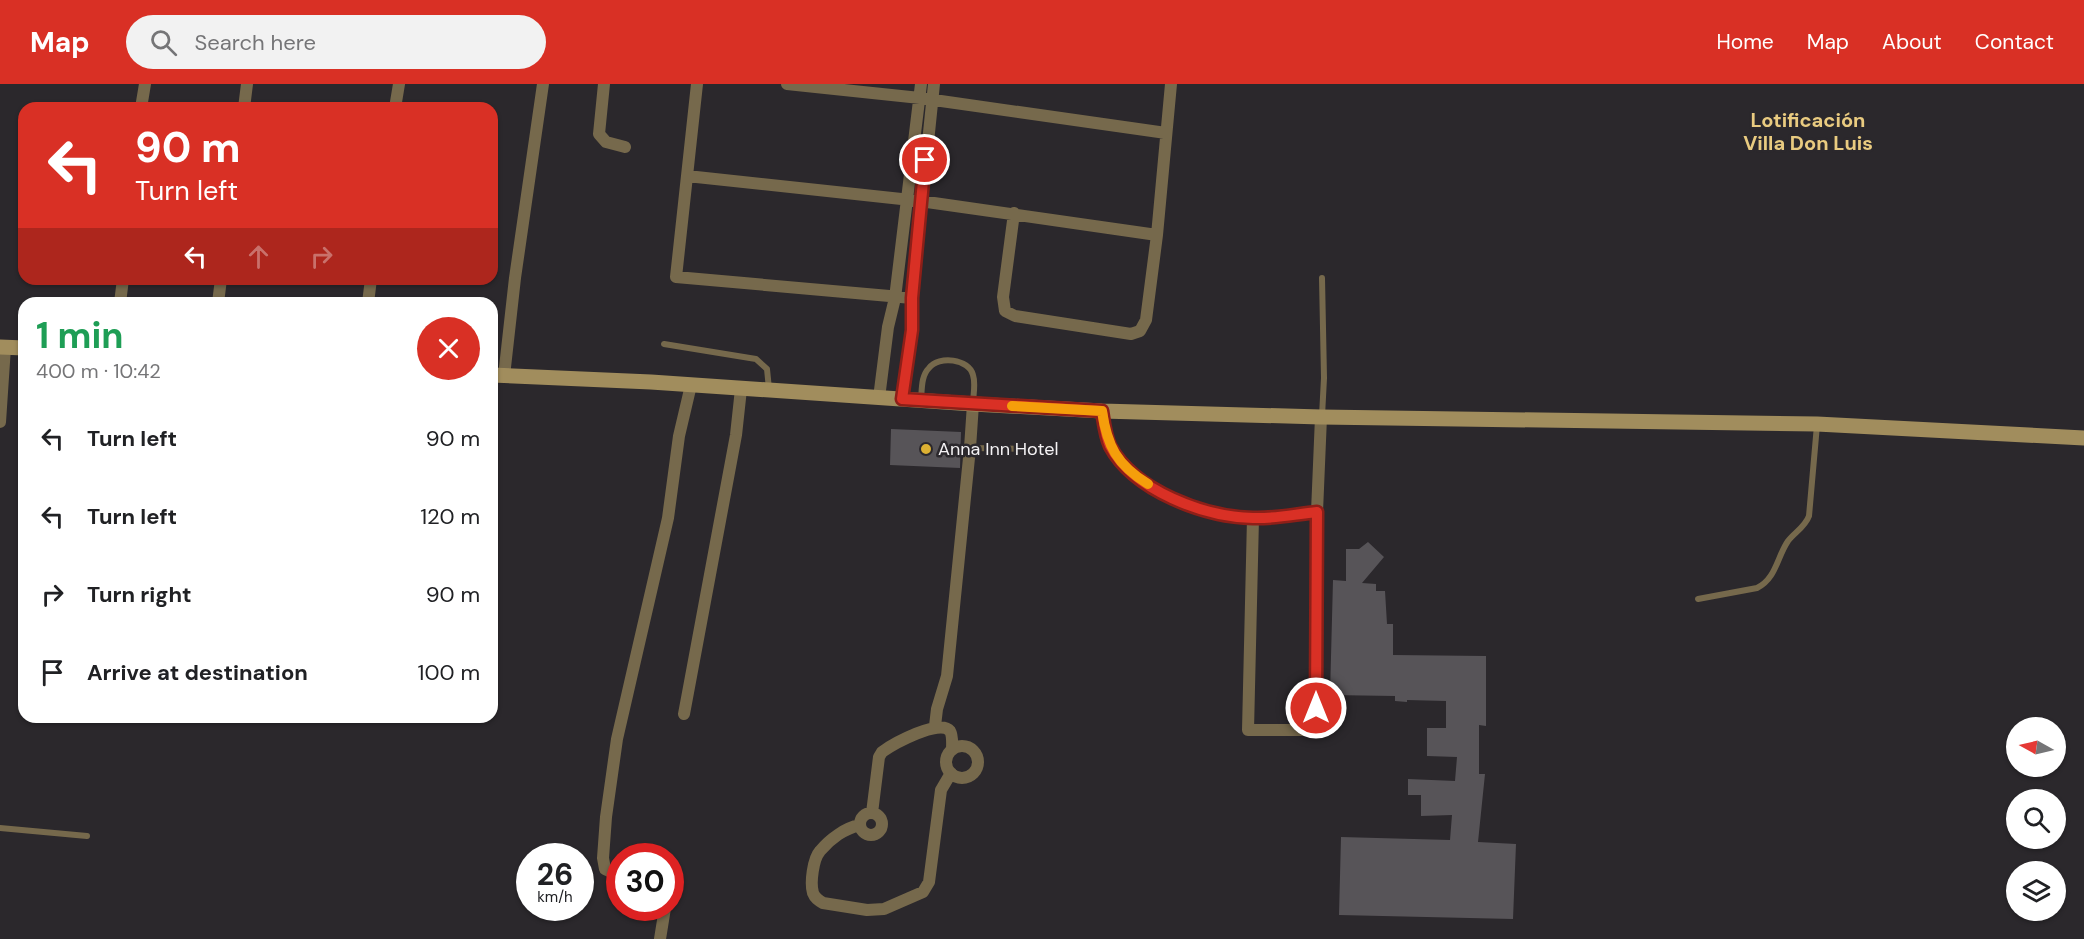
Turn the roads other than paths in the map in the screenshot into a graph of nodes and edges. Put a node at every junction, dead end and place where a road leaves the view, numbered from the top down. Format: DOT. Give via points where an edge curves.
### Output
graph roads {
  1 [pos="145,84"];
  2 [pos="247,84"];
  3 [pos="399,84"];
  4 [pos="543,84"];
  5 [pos="604,84"];
  6 [pos="697,84"];
  7 [pos="787,84"];
  8 [pos="921,84"];
  9 [pos="934,84"];
  10 [pos="1171,84"];
  11 [pos="926,99"];
  12 [pos="142,102"];
  13 [pos="245,102"];
  14 [pos="396,102"];
  15 [pos="1166,133"];
  16 [pos="625,147"];
  17 [pos="687,176"];
  18 [pos="907,199"];
  19 [pos="920,201"];
  20 [pos="1014,213"];
  21 [pos="1157,235"];
  22 [pos="1322,278"];
  23 [pos="895,298"];
  24 [pos="912,298"];
  25 [pos="664,344"];
  26 [pos="3,347"];
  27 [pos="18,348"];
  28 [pos="886,355"];
  29 [pos="907,357"];
  30 [pos="498,376"];
  31 [pos="691,385"];
  32 [pos="741,389"];
  33 [pos="768,390"];
  34 [pos="879,398"];
  35 [pos="902,399"];
  36 [pos="921,400"];
  37 [pos="973,404"];
  38 [pos="1102,411"];
  39 [pos="1322,417"];
  40 [pos="0,422"];
  41 [pos="1817,424"];
  42 [pos="2084,438"];
  43 [pos="970,448"];
  44 [pos="1040,448"];
  45 [pos="1317,512"];
  46 [pos="1253,518"];
  47 [pos="1698,599"];
  48 [pos="684,714"];
  49 [pos="935,726"];
  50 [pos="952,750"];
  51 [pos="951,773"];
  52 [pos="872,813"];
  53 [pos="860,825"];
  54 [pos="0,828"];
  55 [pos="87,836"];
  56 [pos="606,869"];
  57 [pos="663,921"];
  58 [pos="660,939"];
  1 -- 12 [label="street"];
  2 -- 13 [label="street"];
  3 -- 14 [label="street"];
  4 -- 30 [label="street"];
  5 -- 16 [label="street" via="599,134 606,142"];
  6 -- 17 [label="street"];
  7 -- 11 [label="street"];
  8 -- 11 [label="street"];
  9 -- 11 [label="street"];
  10 -- 15 [label="street"];
  11 -- 15 [label="street"];
  11 -- 18 [label="street"];
  11 -- 19 [label="street"];
  15 -- 21 [label="street"];
  17 -- 18 [label="street"];
  17 -- 23 [label="street" via="676,277"];
  18 -- 19 [label="street"];
  18 -- 23 [label="street"];
  19 -- 20 [label="street"];
  19 -- 24 [label="street"];
  20 -- 21 [label="street"];
  20 -- 21 [label="street" via="1003,297 1005,311 1131,334 1140,331 1146,320"];
  22 -- 39 [label="lane"];
  23 -- 24 [label="street"];
  23 -- 28 [label="street"];
  24 -- 29 [label="street"];
  25 -- 33 [label="lane" via="756,359 767,369"];
  26 -- 27 [label="main road"];
  26 -- 40 [label="street"];
  28 -- 29 [label="street"];
  28 -- 34 [label="street"];
  29 -- 35 [label="street"];
  30 -- 31 [label="main road"];
  31 -- 32 [label="main road"];
  31 -- 56 [label="street" via="679,436 668,518 612,766 603,858"];
  32 -- 33 [label="main road"];
  32 -- 48 [label="street" via="736,435"];
  33 -- 34 [label="main road"];
  34 -- 35 [label="main road"];
  35 -- 36 [label="main road"];
  36 -- 37 [label="main road"];
  36 -- 37 [label="lane" via="927,369 946,361 970,369"];
  37 -- 38 [label="main road"];
  37 -- 43 [label="street"];
  38 -- 39 [label="main road"];
  38 -- 46 [label="street" via="1109,444 1139,479 1191,506"];
  39 -- 41 [label="main road"];
  39 -- 45 [label="street"];
  41 -- 42 [label="main road"];
  41 -- 47 [label="lane" via="1809,516 1786,545 1772,575 1757,588"];
  43 -- 44 [label="lane"];
  43 -- 49 [label="street" via="947,676"];
  45 -- 46 [label="street"];
  45 -- 46 [label="street" via="1316,730 1248,730"];
  49 -- 50 [label="street" via="945,727 952,734"];
  49 -- 52 [label="street" via="880,754"];
  50 -- 51 [label="street" via="946,764"];
  50 -- 51 [label="street" via="967,747 975,753 978,764 974,773 965,778"];
  51 -- 53 [label="street" via="941,790 929,882 923,892 880,910 817,900 812,884 818,854 837,836"];
  52 -- 53 [label="street" via="863,817"];
  52 -- 53 [label="street" via="880,819 879,832 866,834"];
  54 -- 55 [label="lane"];
  57 -- 58 [label="street"];
}
